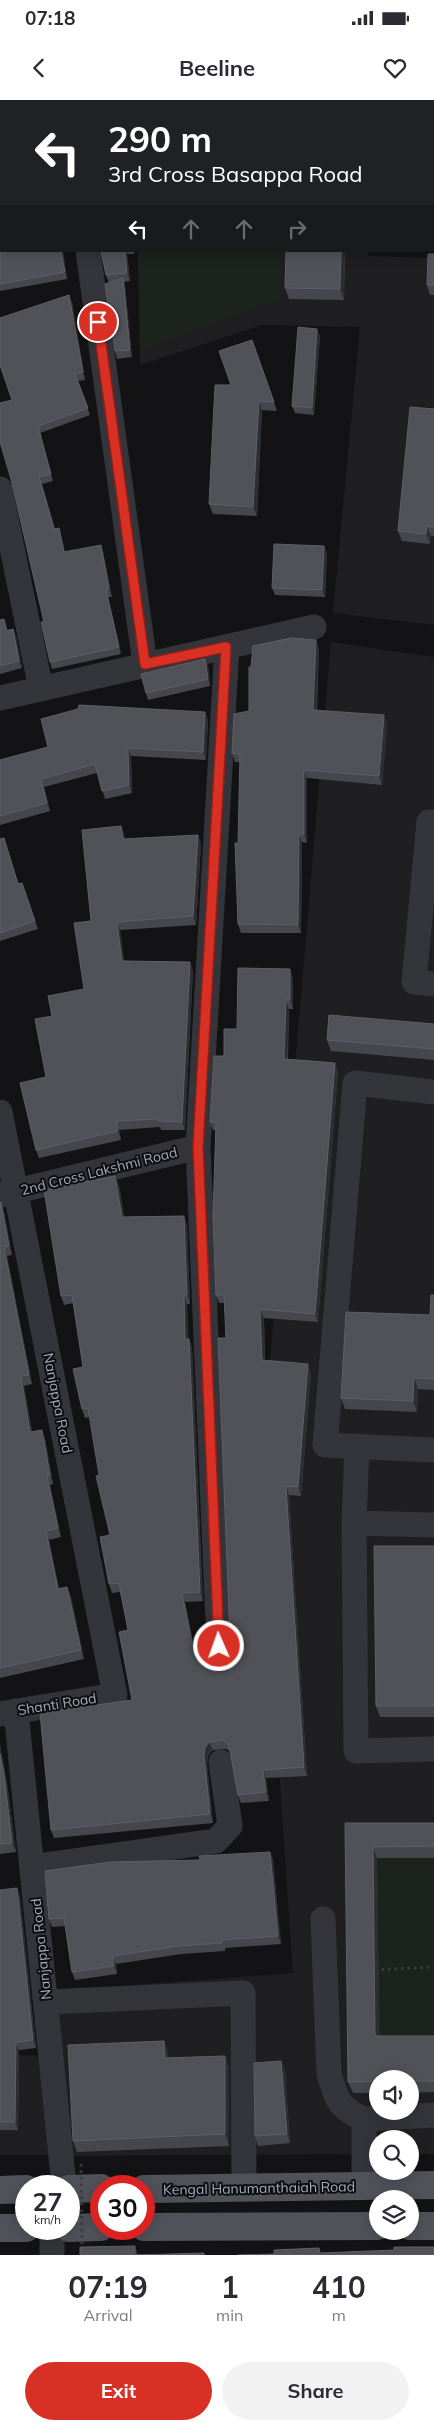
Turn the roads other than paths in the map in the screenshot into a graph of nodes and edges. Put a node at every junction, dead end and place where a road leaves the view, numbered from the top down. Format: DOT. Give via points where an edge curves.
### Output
graph roads {
  1 [pos="88,252"];
  2 [pos="0,489"];
  3 [pos="314,627"];
  4 [pos="226,647"];
  5 [pos="145,664"];
  6 [pos="41,689"];
  7 [pos="0,698"];
  8 [pos="434,822"];
  9 [pos="434,984"];
  10 [pos="434,1092"];
  11 [pos="0,1112"];
  12 [pos="198,1147"];
  13 [pos="9,1193"];
  14 [pos="357,1446"];
  15 [pos="434,1450"];
  16 [pos="354,1523"];
  17 [pos="434,1525"];
  18 [pos="219,1646"];
  19 [pos="115,1695"];
  20 [pos="8,1712"];
  21 [pos="434,1749"];
  22 [pos="221,1762"];
  23 [pos="32,1867"];
  24 [pos="323,1919"];
  25 [pos="47,2002"];
  26 [pos="434,2115"];
  27 [pos="364,2119"];
  28 [pos="63,2175"];
  29 [pos="434,2185"];
  30 [pos="364,2187"];
  31 [pos="15,2189"];
  32 [pos="155,2189"];
  33 [pos="244,2189"];
  34 [pos="0,2190"];
  35 [pos="369,2226"];
  36 [pos="419,2226"];
  37 [pos="434,2226"];
  38 [pos="155,2227"];
  39 [pos="0,2228"];
  40 [pos="15,2228"];
  41 [pos="52,2240"];
  42 [pos="52,2255"];
  1 -- 5 [label="street"];
  2 -- 6 [label="street"];
  3 -- 4 [label="street"];
  4 -- 5 [label="street"];
  4 -- 12 [label="street"];
  5 -- 6 [label="street"];
  6 -- 7 [label="street"];
  8 -- 9 [label="street" via="429,822 414,982"];
  10 -- 14 [label="street" via="355,1083 326,1445"];
  11 -- 13 [label="street, Nanjappa Road"];
  12 -- 13 [label="street, 2nd Cross Lakshmi Road"];
  12 -- 18 [label="street"];
  13 -- 19 [label="street, Nanjappa Road"];
  14 -- 15 [label="street"];
  14 -- 16 [label="street"];
  16 -- 17 [label="street"];
  16 -- 21 [label="street" via="356,1751"];
  19 -- 20 [label="street, Shanti Road"];
  20 -- 23 [label="street, Nanjappa Road"];
  22 -- 23 [label="street" via="230,1826 216,1842"];
  23 -- 25 [label="street, Nanjappa Road"];
  24 -- 27 [label="street" via="329,2074 336,2097 347,2112"];
  25 -- 28 [label="street, Nanjappa Road"];
  25 -- 33 [label="street" via="243,1993"];
  26 -- 27 [label="street"];
  27 -- 30 [label="street"];
  29 -- 30 [label="main road, Kengal Hanumanthaiah Road"];
  30 -- 33 [label="main road, Kengal Hanumanthaiah Road"];
  31 -- 34 [label="main road"];
  32 -- 33 [label="main road, Kengal Hanumanthaiah Road"];
  35 -- 38 [label="main road"];
  36 -- 37 [label="main road"];
  39 -- 40 [label="main road"];
  41 -- 42 [label="street"];
}
